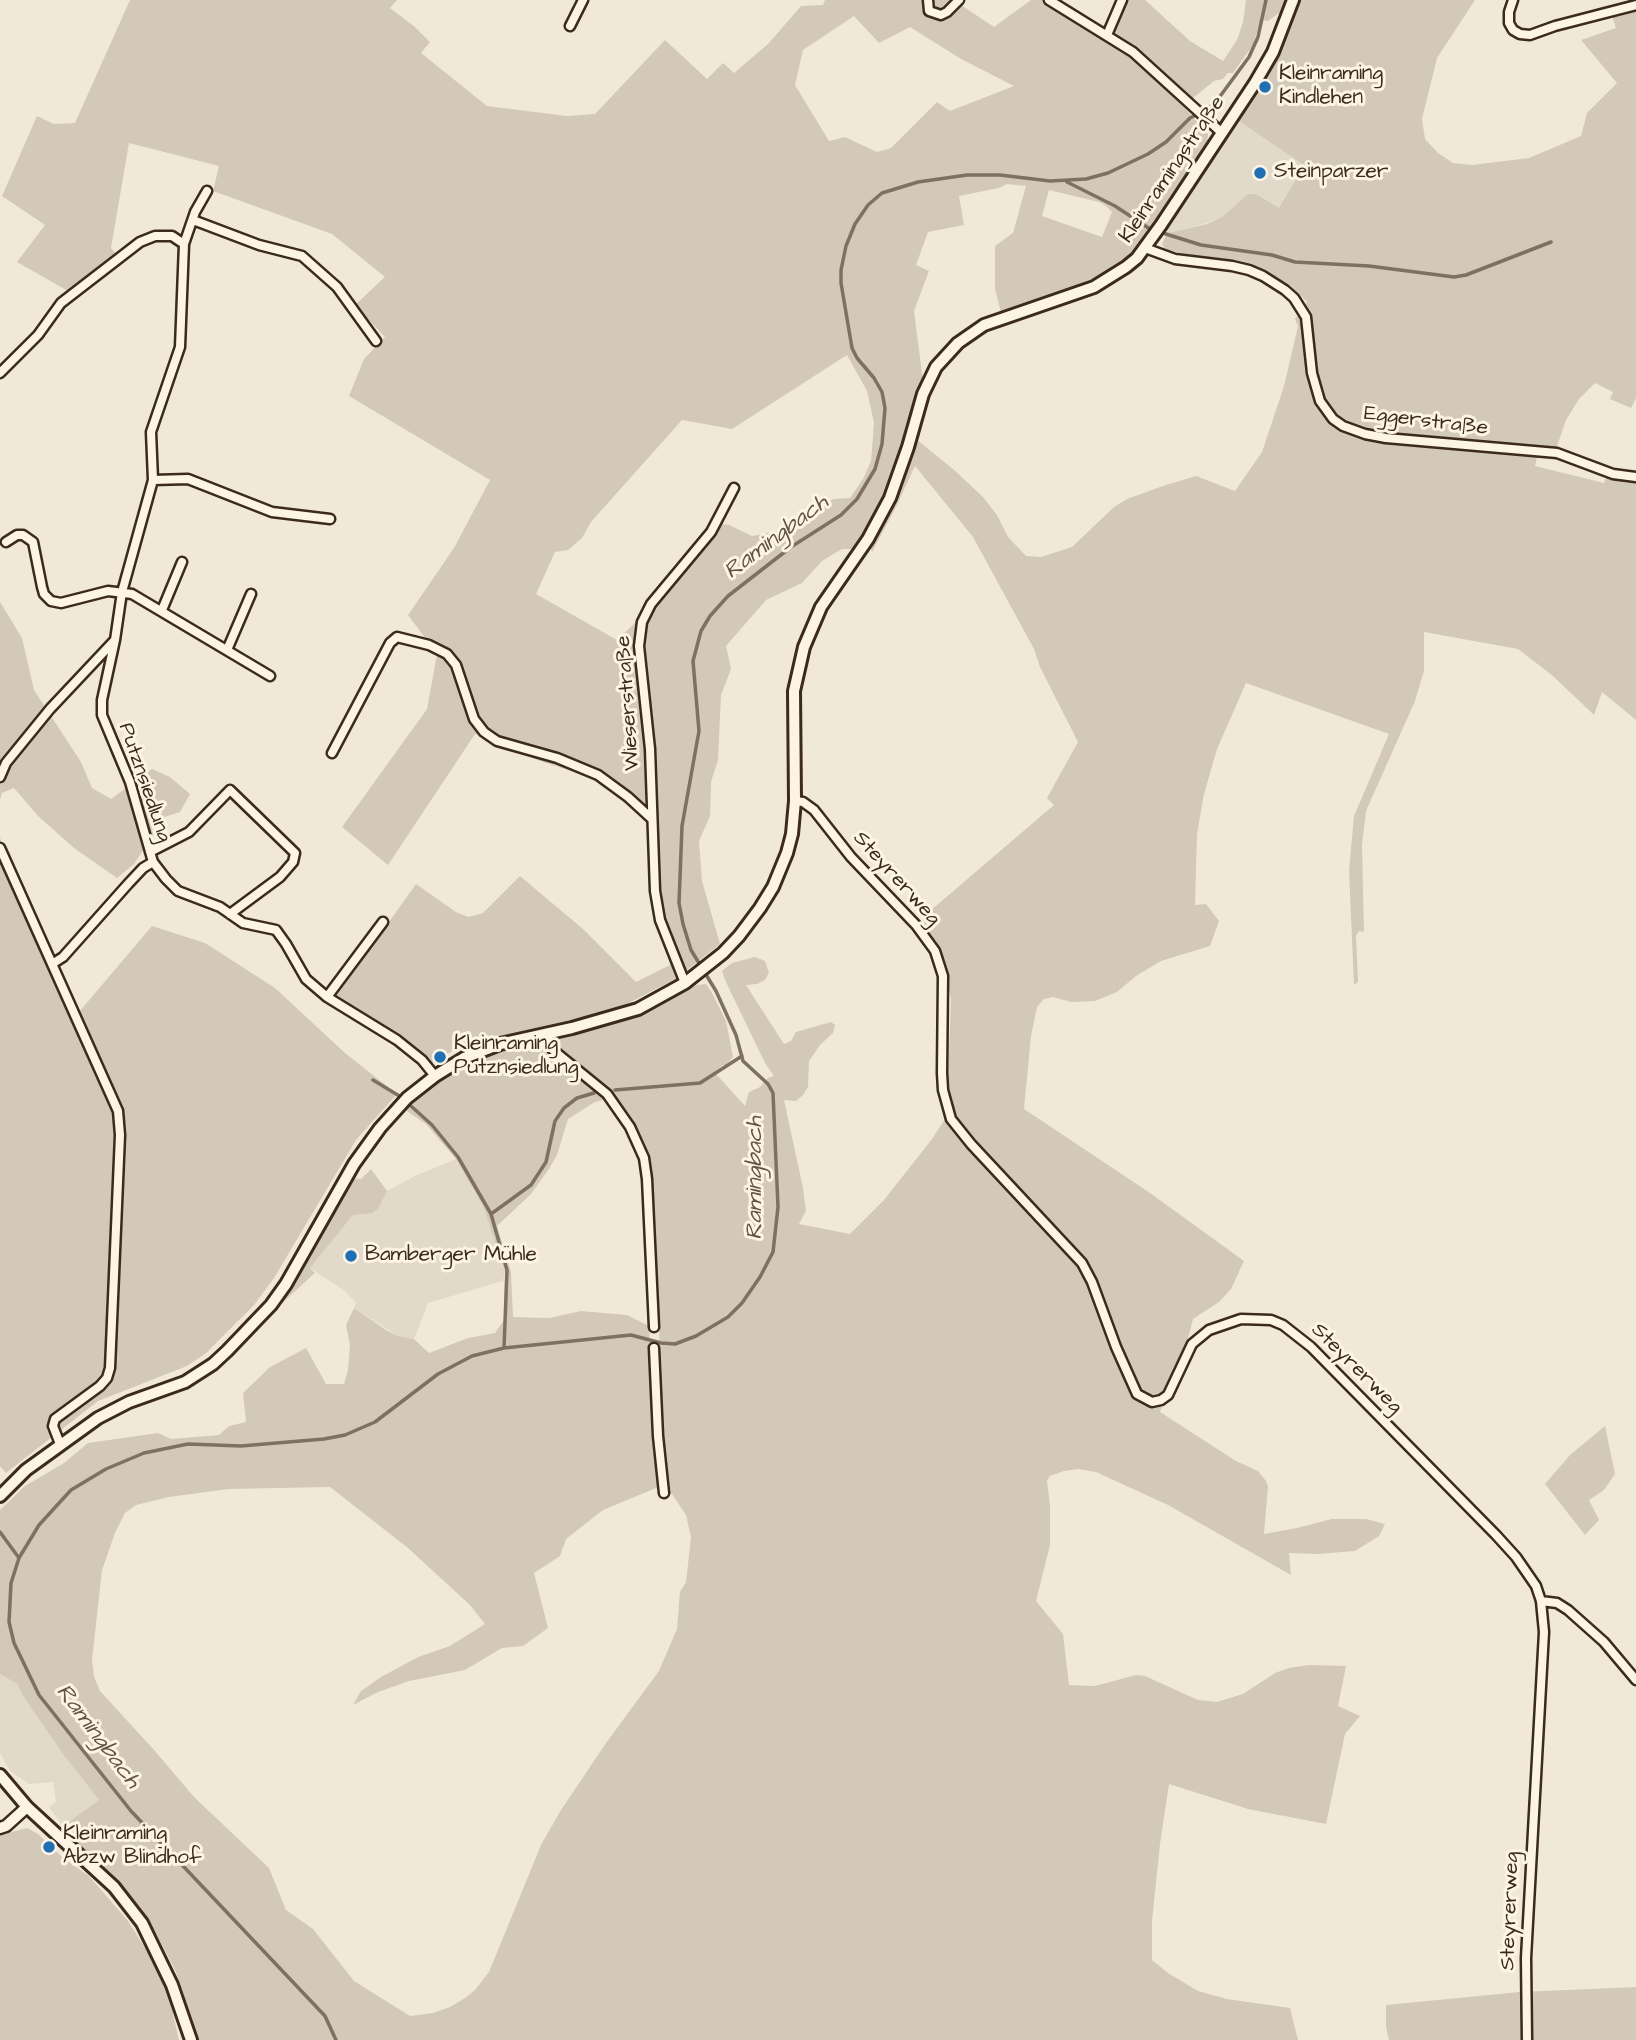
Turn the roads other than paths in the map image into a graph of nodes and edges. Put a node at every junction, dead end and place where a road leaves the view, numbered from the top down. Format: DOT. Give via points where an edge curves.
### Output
graph roads {
  1 [pos="583,0"];
  2 [pos="928,0"];
  3 [pos="959,0"];
  4 [pos="1049,0"];
  5 [pos="1122,0"];
  6 [pos="1293,0"];
  7 [pos="1513,0"];
  8 [pos="1636,5"];
  9 [pos="570,26"];
  10 [pos="1107,35"];
  11 [pos="1222,132"];
  12 [pos="207,191"];
  13 [pos="193,220"];
  14 [pos="184,244"];
  15 [pos="1147,246"];
  16 [pos="376,341"];
  17 [pos="0,373"];
  18 [pos="1636,477"];
  19 [pos="153,480"];
  20 [pos="733,488"];
  21 [pos="330,519"];
  22 [pos="6,542"];
  23 [pos="182,562"];
  24 [pos="122,592"];
  25 [pos="251,594"];
  26 [pos="162,610"];
  27 [pos="116,640"];
  28 [pos="227,650"];
  29 [pos="270,676"];
  30 [pos="332,753"];
  31 [pos="0,778"];
  32 [pos="795,801"];
  33 [pos="652,820"];
  34 [pos="0,848"];
  35 [pos="150,852"];
  36 [pos="153,862"];
  37 [pos="230,914"];
  38 [pos="383,922"];
  39 [pos="52,964"];
  40 [pos="688,981"];
  41 [pos="327,997"];
  42 [pos="546,1033"];
  43 [pos="435,1076"];
  44 [pos="654,1327"];
  45 [pos="654,1349"];
  46 [pos="60,1444"];
  47 [pos="664,1493"];
  48 [pos="0,1496"];
  49 [pos="1541,1601"];
  50 [pos="1636,1679"];
  51 [pos="0,1775"];
  52 [pos="27,1807"];
  53 [pos="0,1828"];
  54 [pos="191,2040"];
  55 [pos="1527,2040"];
  1 -- 9 [label="street"];
  2 -- 3 [label="street" via="929,10 941,15"];
  4 -- 10 [label="street"];
  5 -- 10 [label="street"];
  6 -- 11 [label="main road, Kleinramingstraße" via="1273,52"];
  7 -- 8 [label="street" via="1509,23 1513,30 1530,35"];
  10 -- 11 [label="street" via="1154,69"];
  11 -- 15 [label="main road, Kleinramingstraße"];
  12 -- 13 [label="street, Putznsiedlung"];
  13 -- 14 [label="street, Putznsiedlung"];
  13 -- 16 [label="street" via="302,256 337,287"];
  14 -- 17 [label="street" via="172,236 140,242 61,303 38,335"];
  14 -- 19 [label="street, Putznsiedlung" via="180,346 151,432"];
  15 -- 18 [label="street, Eggerstraße" via="1175,259 1249,270 1294,298 1306,317 1320,401 1343,426 1386,438 1558,453 1613,474"];
  15 -- 32 [label="main road, Kleinramingstraße" via="1126,267 1094,287 984,325 958,343 936,367 890,498 821,607 804,647 793,711"];
  19 -- 21 [label="street" via="188,480 272,512"];
  19 -- 24 [label="street, Putznsiedlung"];
  20 -- 33 [label="street, Wieserstraße" via="711,532 651,604 642,622 639,646"];
  22 -- 24 [label="street" via="17,535 33,542 44,594 51,601"];
  23 -- 26 [label="street"];
  24 -- 26 [label="street"];
  24 -- 27 [label="street, Putznsiedlung"];
  25 -- 28 [label="street"];
  26 -- 28 [label="street"];
  27 -- 31 [label="street" via="6,762"];
  27 -- 35 [label="street, Putznsiedlung" via="102,715 130,782"];
  28 -- 29 [label="street"];
  30 -- 33 [label="street, Wieserstraße" via="397,636 447,654 484,732 497,741 598,775"];
  32 -- 40 [label="main road, Kleinramingstraße" via="789,844 773,887 723,953"];
  32 -- 49 [label="street, Steyrerweg" via="814,810 935,951 943,976 942,1073 951,1119 1082,1263 1137,1394 1152,1402 1168,1395 1192,1344 1209,1330 1241,1319 1283,1325 1311,1347 1496,1535 1527,1571"];
  33 -- 40 [label="street, Wieserstraße" via="660,920"];
  34 -- 39 [label="street"];
  35 -- 36 [label="street, Putznsiedlung"];
  35 -- 37 [label="street" via="189,832 230,790 295,853 280,877"];
  36 -- 37 [label="street, Putznsiedlung" via="178,891"];
  36 -- 39 [label="street, Putznsiedlung"];
  37 -- 41 [label="street, Putznsiedlung" via="243,923 276,930 306,979"];
  38 -- 41 [label="street"];
  39 -- 46 [label="street" via="118,1111 120,1135 110,1368 100,1386 55,1419 52,1426"];
  40 -- 42 [label="main road, Kleinramingstraße" via="638,1009"];
  41 -- 43 [label="street, Putznsiedlung" via="397,1040"];
  42 -- 43 [label="main road, Kleinramingstraße" via="481,1051"];
  42 -- 44 [label="street" via="553,1049 607,1094 644,1158"];
  43 -- 46 [label="main road, Kleinramingstraße" via="380,1128 354,1164 286,1284 235,1344 197,1376 114,1408"];
  45 -- 47 [label="street"];
  46 -- 48 [label="main road, Kleinramingstraße"];
  49 -- 50 [label="street" via="1558,1602 1568,1609"];
  49 -- 55 [label="street, Steyrerweg" via="1544,1632 1527,1945"];
  51 -- 52 [label="main road"];
  52 -- 53 [label="street"];
  52 -- 54 [label="main road" via="114,1887 142,1923 172,1984"];
}
